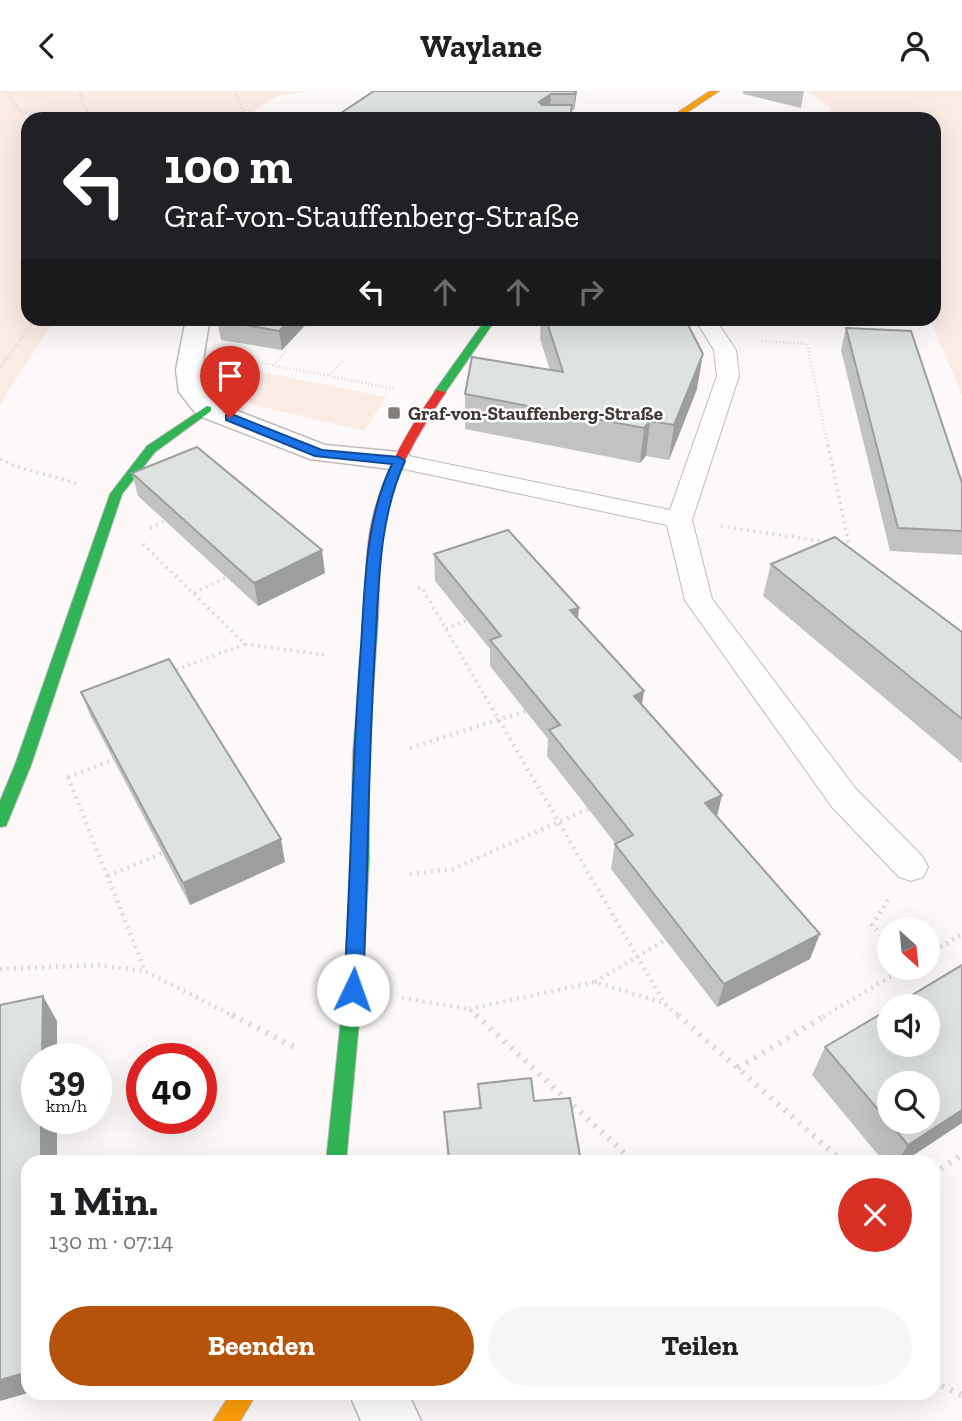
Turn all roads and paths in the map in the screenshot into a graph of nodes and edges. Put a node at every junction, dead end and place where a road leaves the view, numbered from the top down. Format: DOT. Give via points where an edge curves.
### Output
graph roads {
  1 [pos="5,91"];
  2 [pos="79,91"];
  3 [pos="235,91"];
  4 [pos="715,91"];
  5 [pos="87,112"];
  6 [pos="243,112"];
  7 [pos="683,112"];
  8 [pos="21,113"];
  9 [pos="31,326"];
  10 [pos="197,326"];
  11 [pos="486,326"];
  12 [pos="710,326"];
  13 [pos="756,341"];
  14 [pos="193,350"];
  15 [pos="287,351"];
  16 [pos="343,361"];
  17 [pos="272,365"];
  18 [pos="0,368"];
  19 [pos="328,376"];
  20 [pos="437,397"];
  21 [pos="207,409"];
  22 [pos="0,459"];
  23 [pos="399,461"];
  24 [pos="116,494"];
  25 [pos="110,511"];
  26 [pos="679,520"];
  27 [pos="727,527"];
  28 [pos="227,577"];
  29 [pos="372,585"];
  30 [pos="194,593"];
  31 [pos="467,620"];
  32 [pos="446,629"];
  33 [pos="245,644"];
  34 [pos="366,661"];
  35 [pos="167,674"];
  36 [pos="526,711"];
  37 [pos="500,722"];
  38 [pos="37,724"];
  39 [pos="361,753"];
  40 [pos="113,760"];
  41 [pos="68,776"];
  42 [pos="588,809"];
  43 [pos="0,821"];
  44 [pos="559,822"];
  45 [pos="163,853"];
  46 [pos="911,867"];
  47 [pos="108,876"];
  48 [pos="359,880"];
  49 [pos="962,934"];
  50 [pos="665,940"];
  51 [pos="940,947"];
  52 [pos="637,956"];
  53 [pos="0,969"];
  54 [pos="145,971"];
  55 [pos="885,980"];
  56 [pos="594,982"];
  57 [pos="353,990"];
  58 [pos="665,1004"];
  59 [pos="469,1009"];
  60 [pos="738,1068"];
  61 [pos="345,1073"];
  62 [pos="337,1155"];
  63 [pos="627,1155"];
  64 [pos="835,1155"];
  65 [pos="962,1155"];
  66 [pos="940,1169"];
  67 [pos="940,1385"];
  68 [pos="962,1395"];
  69 [pos="240,1400"];
  70 [pos="382,1400"];
  71 [pos="225,1421"];
  72 [pos="391,1421"];
  1 -- 8 [label="path"];
  2 -- 5 [label="path"];
  3 -- 6 [label="path"];
  4 -- 7 [label="street"];
  9 -- 18 [label="path"];
  10 -- 14 [label="street"];
  11 -- 20 [label="street"];
  12 -- 26 [label="lane" via="725,350 728,376"];
  13 -- 27 [label="path" via="807,344 849,545"];
  14 -- 17 [label="path"];
  14 -- 21 [label="street" via="189,370 193,392"];
  15 -- 17 [label="path"];
  16 -- 19 [label="path"];
  17 -- 19 [label="path"];
  19 -- 20 [label="path"];
  20 -- 23 [label="street"];
  21 -- 23 [label="street" via="320,453"];
  21 -- 24 [label="street" via="151,449"];
  22 -- 24 [label="path"];
  23 -- 26 [label="lane"];
  23 -- 29 [label="street" via="378,522"];
  24 -- 25 [label="street"];
  25 -- 30 [label="path"];
  25 -- 38 [label="street"];
  26 -- 46 [label="lane" via="698,600 844,798"];
  28 -- 30 [label="path"];
  29 -- 32 [label="path" via="422,588"];
  29 -- 34 [label="street"];
  30 -- 33 [label="path"];
  31 -- 32 [label="path"];
  32 -- 37 [label="path"];
  33 -- 34 [label="path"];
  33 -- 35 [label="path"];
  34 -- 39 [label="street"];
  36 -- 37 [label="path"];
  37 -- 39 [label="path" via="395,752"];
  37 -- 44 [label="path"];
  38 -- 41 [label="path" via="57,748"];
  38 -- 43 [label="street"];
  39 -- 48 [label="street"];
  40 -- 41 [label="path"];
  41 -- 47 [label="path"];
  42 -- 44 [label="path"];
  44 -- 48 [label="path" via="453,869"];
  44 -- 52 [label="path"];
  45 -- 47 [label="path"];
  47 -- 54 [label="path"];
  48 -- 57 [label="street"];
  49 -- 51 [label="path"];
  50 -- 52 [label="path"];
  52 -- 56 [label="path"];
  52 -- 58 [label="path"];
  53 -- 54 [label="path" via="99,965"];
  54 -- 61 [label="path"];
  55 -- 60 [label="path"];
  56 -- 58 [label="path"];
  56 -- 59 [label="path"];
  57 -- 59 [label="path"];
  57 -- 61 [label="street"];
  58 -- 60 [label="path"];
  59 -- 63 [label="path"];
  60 -- 64 [label="path"];
  61 -- 62 [label="street"];
  65 -- 66 [label="path"];
  67 -- 68 [label="path"];
  69 -- 71 [label="street"];
  70 -- 72 [label="street"];
}
